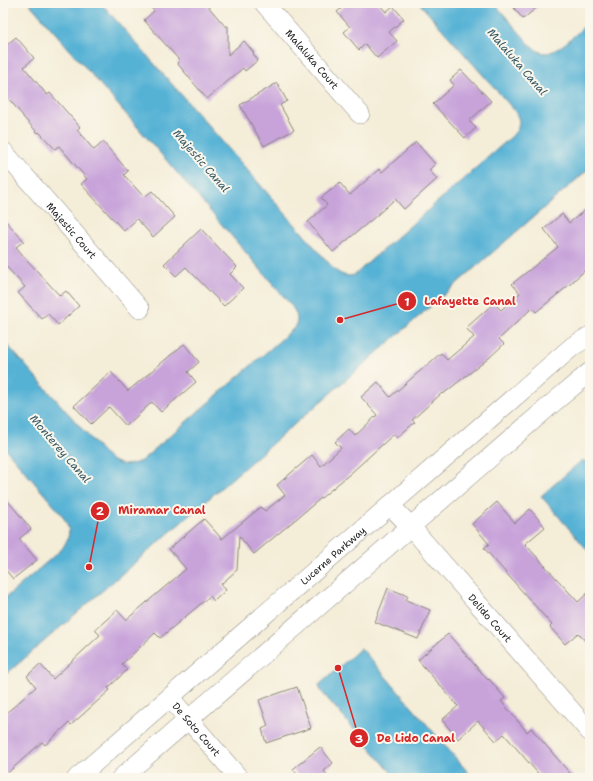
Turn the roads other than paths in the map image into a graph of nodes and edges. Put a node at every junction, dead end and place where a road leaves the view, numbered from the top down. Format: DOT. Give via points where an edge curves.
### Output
graph roads {
  1 [pos="264,3"];
  2 [pos="360,114"];
  3 [pos="3,151"];
  4 [pos="140,309"];
  5 [pos="590,336"];
  6 [pos="590,372"];
  7 [pos="390,505"];
  8 [pos="411,527"];
  9 [pos="170,698"];
  10 [pos="188,720"];
  11 [pos="590,732"];
  12 [pos="77,778"];
  13 [pos="121,778"];
  14 [pos="239,778"];
  1 -- 2 [label="street, Malaluka Court"];
  3 -- 4 [label="street, Majestic Court"];
  5 -- 7 [label="street, Lucerne Parkway" via="573,346"];
  6 -- 8 [label="street"];
  7 -- 8 [label="street, Delido Court"];
  7 -- 9 [label="street, Lucerne Parkway"];
  8 -- 10 [label="street"];
  8 -- 11 [label="street, Delido Court"];
  9 -- 10 [label="street, De Soto Court"];
  9 -- 12 [label="street, Lucerne Parkway"];
  10 -- 13 [label="street"];
  10 -- 14 [label="street, De Soto Court"];
}
